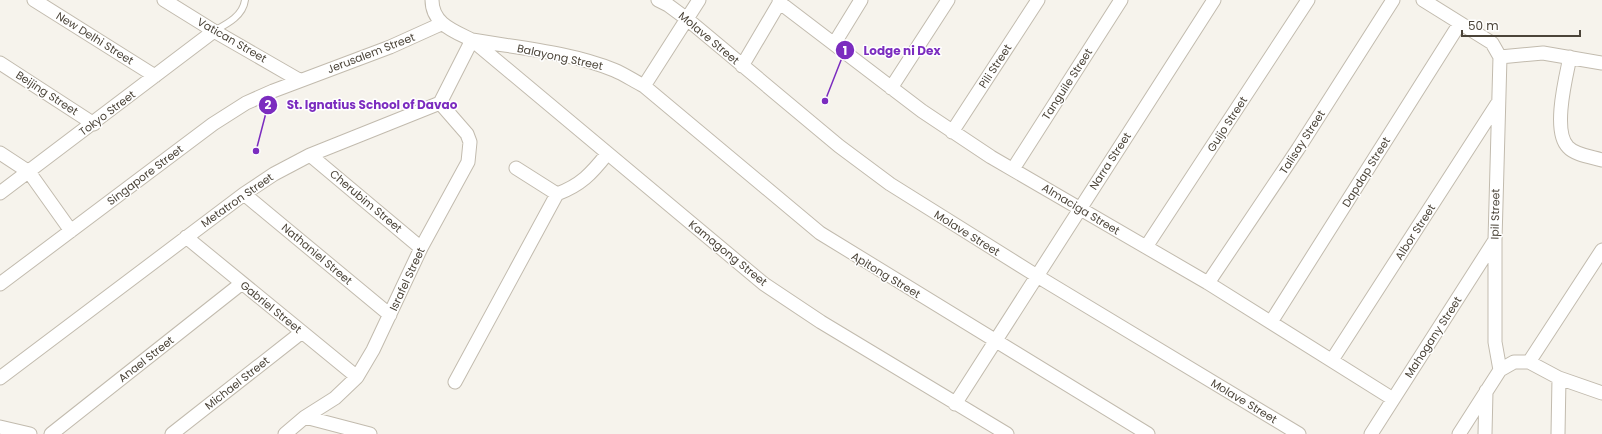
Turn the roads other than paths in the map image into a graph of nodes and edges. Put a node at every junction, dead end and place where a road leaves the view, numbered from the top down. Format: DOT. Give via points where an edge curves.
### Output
graph roads {
  1 [pos="34,0"];
  2 [pos="164,0"];
  3 [pos="245,0"];
  4 [pos="432,0"];
  5 [pos="658,0"];
  6 [pos="699,0"];
  7 [pos="862,0"];
  8 [pos="948,0"];
  9 [pos="1038,0"];
  10 [pos="1121,0"];
  11 [pos="1214,0"];
  12 [pos="1308,0"];
  13 [pos="1393,0"];
  14 [pos="1423,0"];
  15 [pos="780,1"];
  16 [pos="687,19"];
  17 [pos="1460,23"];
  18 [pos="441,24"];
  19 [pos="214,31"];
  20 [pos="472,40"];
  21 [pos="834,44"];
  22 [pos="1500,57"];
  23 [pos="1570,57"];
  24 [pos="0,63"];
  25 [pos="1602,63"];
  26 [pos="742,66"];
  27 [pos="155,76"];
  28 [pos="300,80"];
  29 [pos="644,86"];
  30 [pos="891,88"];
  31 [pos="440,103"];
  32 [pos="1497,104"];
  33 [pos="94,124"];
  34 [pos="952,132"];
  35 [pos="0,153"];
  36 [pos="607,154"];
  37 [pos="310,155"];
  38 [pos="1602,160"];
  39 [pos="516,168"];
  40 [pos="1013,169"];
  41 [pos="29,172"];
  42 [pos="0,193"];
  43 [pos="244,194"];
  44 [pos="557,194"];
  45 [pos="1080,208"];
  46 [pos="71,231"];
  47 [pos="186,237"];
  48 [pos="1495,240"];
  49 [pos="1146,247"];
  50 [pos="422,248"];
  51 [pos="1602,250"];
  52 [pos="1597,267"];
  53 [pos="1037,276"];
  54 [pos="242,283"];
  55 [pos="0,284"];
  56 [pos="1208,284"];
  57 [pos="390,314"];
  58 [pos="1271,322"];
  59 [pos="302,332"];
  60 [pos="995,342"];
  61 [pos="1332,360"];
  62 [pos="1529,362"];
  63 [pos="1500,370"];
  64 [pos="357,377"];
  65 [pos="0,378"];
  66 [pos="1559,378"];
  67 [pos="455,382"];
  68 [pos="1486,391"];
  69 [pos="1602,392"];
  70 [pos="1393,399"];
  71 [pos="955,404"];
  72 [pos="305,417"];
  73 [pos="0,427"];
  74 [pos="30,434"];
  75 [pos="50,434"];
  76 [pos="172,434"];
  77 [pos="285,434"];
  78 [pos="370,434"];
  79 [pos="1007,434"];
  80 [pos="1148,434"];
  81 [pos="1300,434"];
  82 [pos="1371,434"];
  83 [pos="1459,434"];
  84 [pos="1485,434"];
  85 [pos="1558,434"];
  1 -- 27 [label="street, New Delhi Street"];
  2 -- 19 [label="street, Vatican Street"];
  3 -- 19 [label="lane" via="237,17"];
  4 -- 18 [label="street" via="434,12"];
  5 -- 16 [label="street, Molave Street"];
  6 -- 16 [label="street"];
  7 -- 21 [label="street"];
  8 -- 30 [label="street"];
  9 -- 34 [label="street, Pili Street"];
  10 -- 40 [label="street, Tanguile Street"];
  11 -- 45 [label="street, Narra Street"];
  12 -- 49 [label="street, Guijo Street"];
  13 -- 56 [label="street, Talisay Street"];
  14 -- 17 [label="street"];
  15 -- 21 [label="street, Almaciga Street"];
  15 -- 26 [label="street"];
  16 -- 26 [label="street, Molave Street"];
  16 -- 29 [label="street"];
  17 -- 22 [label="street" via="1492,43"];
  17 -- 58 [label="street, Dapdap Street"];
  18 -- 20 [label="street"];
  18 -- 28 [label="street, Jerusalem Street" via="390,47"];
  19 -- 27 [label="street, Tokyo Street"];
  19 -- 28 [label="street, Vatican Street"];
  20 -- 29 [label="street, Balayong Street" via="595,63 615,70"];
  20 -- 31 [label="street"];
  20 -- 36 [label="street, Kamagong Street"];
  21 -- 30 [label="street, Almaciga Street"];
  22 -- 23 [label="street" via="1543,53"];
  22 -- 32 [label="street, Ipil Street"];
  23 -- 25 [label="street"];
  23 -- 38 [label="street" via="1560,115 1562,138 1568,148"];
  24 -- 33 [label="street, Beijing Street"];
  26 -- 53 [label="street, Molave Street" via="871,170"];
  27 -- 33 [label="street, Tokyo Street"];
  28 -- 46 [label="street, Singapore Street" via="246,103 213,124"];
  29 -- 60 [label="street, Apitong Street" via="820,233"];
  30 -- 34 [label="street, Almaciga Street"];
  31 -- 37 [label="street, Metatron Street"];
  31 -- 50 [label="street, Israfel Street" via="467,134 470,153 468,162"];
  32 -- 48 [label="street, Ipil Street"];
  32 -- 61 [label="street, Albor Street"];
  33 -- 41 [label="street, Tokyo Street"];
  34 -- 40 [label="street, Almaciga Street"];
  35 -- 41 [label="street"];
  36 -- 44 [label="street" via="594,171 578,185"];
  36 -- 71 [label="street, Kamagong Street" via="790,303"];
  37 -- 43 [label="street, Metatron Street"];
  37 -- 50 [label="street, Cherubim Street"];
  39 -- 44 [label="street"];
  40 -- 45 [label="street, Almaciga Street"];
  41 -- 42 [label="street, Tokyo Street"];
  41 -- 46 [label="street"];
  43 -- 47 [label="street, Metatron Street"];
  43 -- 57 [label="street, Nathaniel Street"];
  44 -- 67 [label="street"];
  45 -- 49 [label="street, Almaciga Street"];
  45 -- 53 [label="street, Narra Street"];
  46 -- 55 [label="street, Singapore Street"];
  47 -- 54 [label="street, Gabriel Street"];
  47 -- 65 [label="street, Metatron Street"];
  48 -- 63 [label="street, Ipil Street" via="1495,342"];
  48 -- 70 [label="street, Mahogany Street"];
  49 -- 56 [label="street, Almaciga Street"];
  50 -- 57 [label="street, Israfel Street"];
  51 -- 52 [label="street"];
  52 -- 62 [label="street"];
  53 -- 60 [label="street, Narra Street"];
  53 -- 81 [label="street, Molave Street"];
  54 -- 59 [label="street, Gabriel Street"];
  54 -- 75 [label="street, Anael Street"];
  56 -- 58 [label="street, Almaciga Street"];
  57 -- 64 [label="street, Israfel Street"];
  58 -- 61 [label="street, Almaciga Street"];
  59 -- 64 [label="street, Gabriel Street"];
  59 -- 76 [label="street, Michael Street"];
  60 -- 71 [label="street, Narra Street"];
  60 -- 80 [label="street, Apitong Street"];
  61 -- 70 [label="street, Almaciga Street"];
  62 -- 63 [label="street" via="1514,362"];
  62 -- 66 [label="street"];
  63 -- 68 [label="street"];
  64 -- 72 [label="street, Israfel Street" via="335,398"];
  66 -- 69 [label="street"];
  66 -- 85 [label="street"];
  68 -- 83 [label="street"];
  68 -- 84 [label="street"];
  70 -- 82 [label="street, Mahogany Street"];
  71 -- 79 [label="street, Kamagong Street"];
  72 -- 77 [label="street, Israfel Street"];
  72 -- 78 [label="street"];
  73 -- 74 [label="street"];
}
